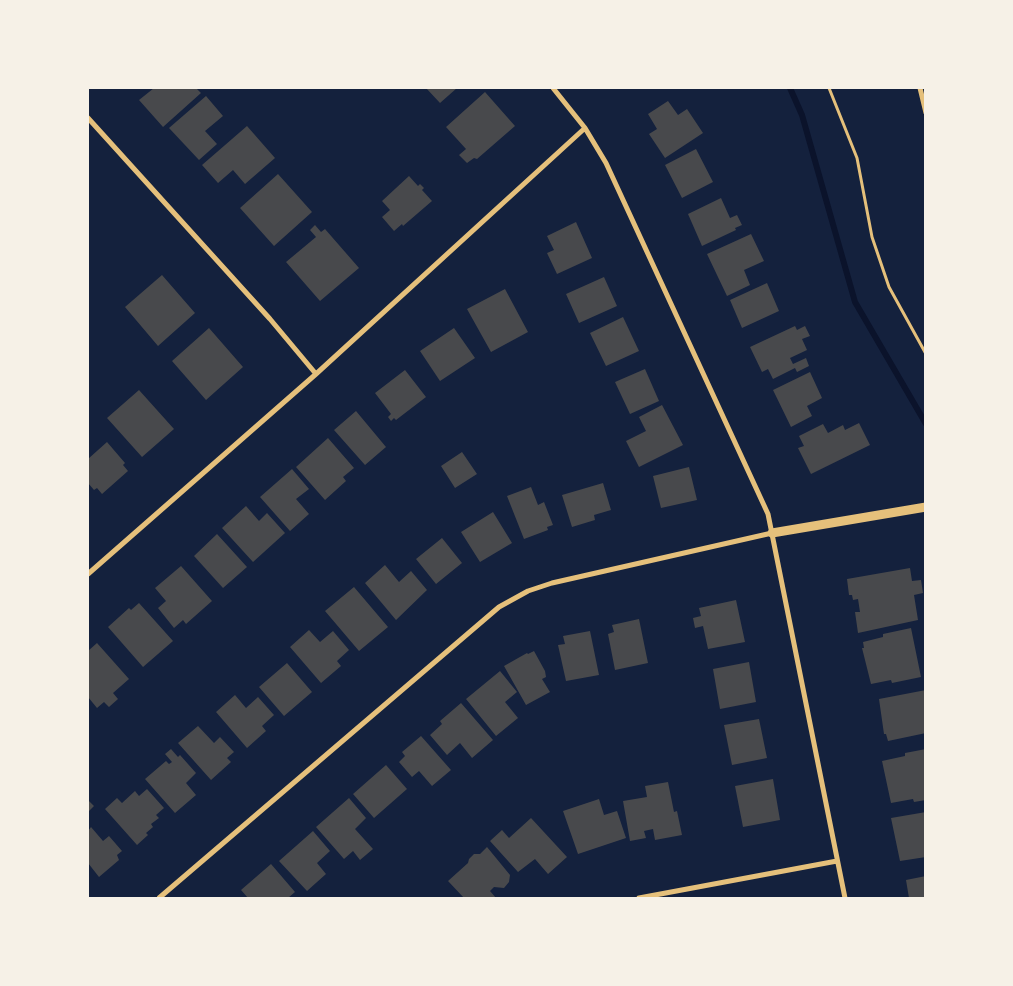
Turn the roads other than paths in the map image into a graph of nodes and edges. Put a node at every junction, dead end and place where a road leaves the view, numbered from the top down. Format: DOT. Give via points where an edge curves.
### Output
graph roads {
  1 [pos="553,88"];
  2 [pos="920,88"];
  3 [pos="926,113"];
  4 [pos="88,118"];
  5 [pos="585,128"];
  6 [pos="316,374"];
  7 [pos="926,507"];
  8 [pos="772,534"];
  9 [pos="88,574"];
  10 [pos="837,861"];
  11 [pos="159,898"];
  12 [pos="639,898"];
  13 [pos="844,898"];
  1 -- 5 [label="street"];
  2 -- 3 [label="street"];
  4 -- 6 [label="street"];
  5 -- 6 [label="street"];
  5 -- 8 [label="street" via="606,162 768,514"];
  6 -- 9 [label="street"];
  7 -- 8 [label="street"];
  8 -- 10 [label="street"];
  8 -- 11 [label="street" via="552,582 499,607"];
  10 -- 12 [label="street"];
  10 -- 13 [label="street"];
}
